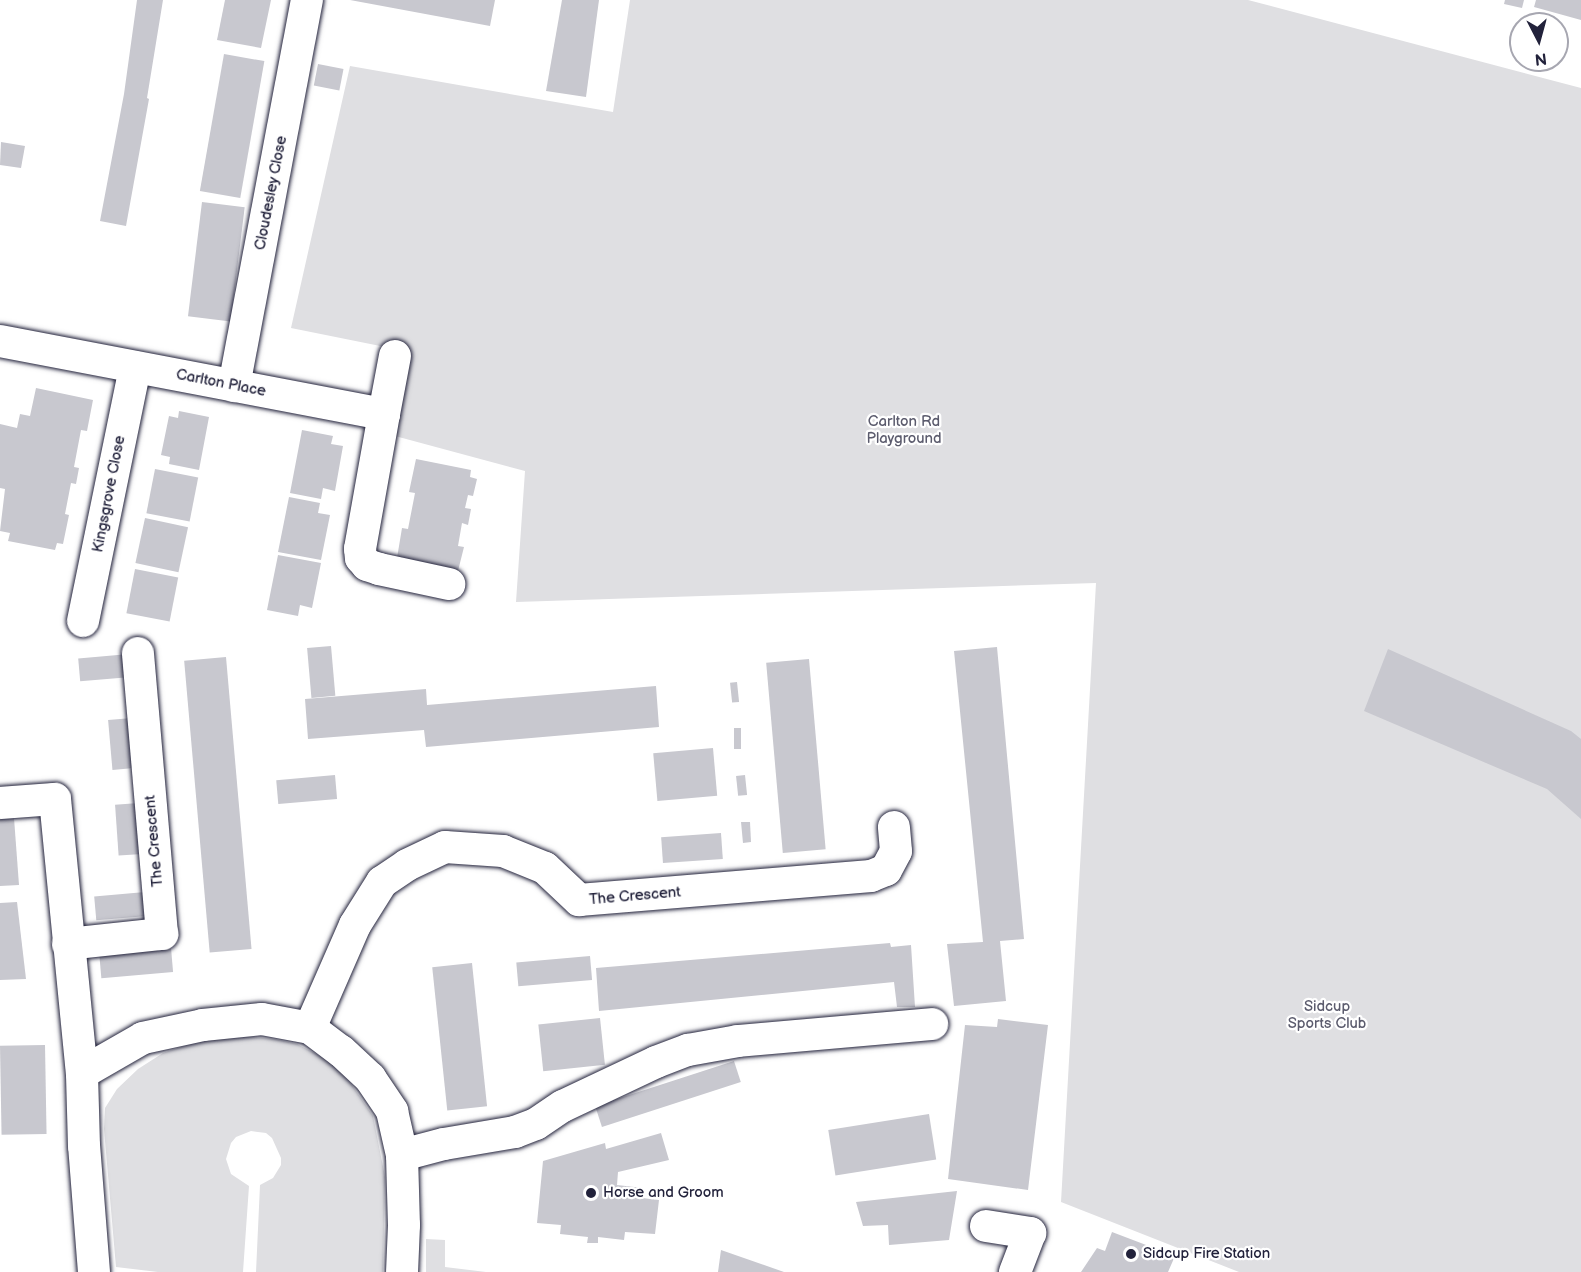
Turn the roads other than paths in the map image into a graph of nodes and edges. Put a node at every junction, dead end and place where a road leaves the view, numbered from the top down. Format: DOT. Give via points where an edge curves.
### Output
graph roads {
  1 [pos="307,0"];
  2 [pos="0,342"];
  3 [pos="394,356"];
  4 [pos="135,367"];
  5 [pos="234,386"];
  6 [pos="384,414"];
  7 [pos="449,584"];
  8 [pos="83,621"];
  9 [pos="138,653"];
  10 [pos="0,803"];
  11 [pos="894,827"];
  12 [pos="68,944"];
  13 [pos="932,1024"];
  14 [pos="310,1028"];
  15 [pos="82,1072"];
  16 [pos="402,1155"];
  17 [pos="986,1226"];
  18 [pos="94,1272"];
  19 [pos="402,1272"];
  20 [pos="1015,1272"];
  1 -- 5 [label="street, Cloudesley Close"];
  2 -- 4 [label="street, Carlton Place"];
  3 -- 6 [label="street"];
  4 -- 5 [label="street, Carlton Place"];
  4 -- 8 [label="street, Kingsgrove Close"];
  5 -- 6 [label="street, Carlton Place"];
  6 -- 7 [label="street" via="361,558 379,569"];
  9 -- 12 [label="street, The Crescent" via="162,934"];
  10 -- 12 [label="street" via="55,799"];
  11 -- 14 [label="street, The Crescent" via="896,851 886,870 871,876 579,900 545,868 503,851 446,847 382,882 355,925"];
  12 -- 15 [label="street"];
  13 -- 16 [label="street" via="738,1041 688,1050 572,1101 536,1124"];
  14 -- 15 [label="street" via="262,1019 203,1026 143,1038"];
  14 -- 16 [label="street" via="370,1078 392,1111"];
  15 -- 18 [label="street"];
  16 -- 19 [label="street"];
  17 -- 20 [label="street" via="1030,1233"];
}
